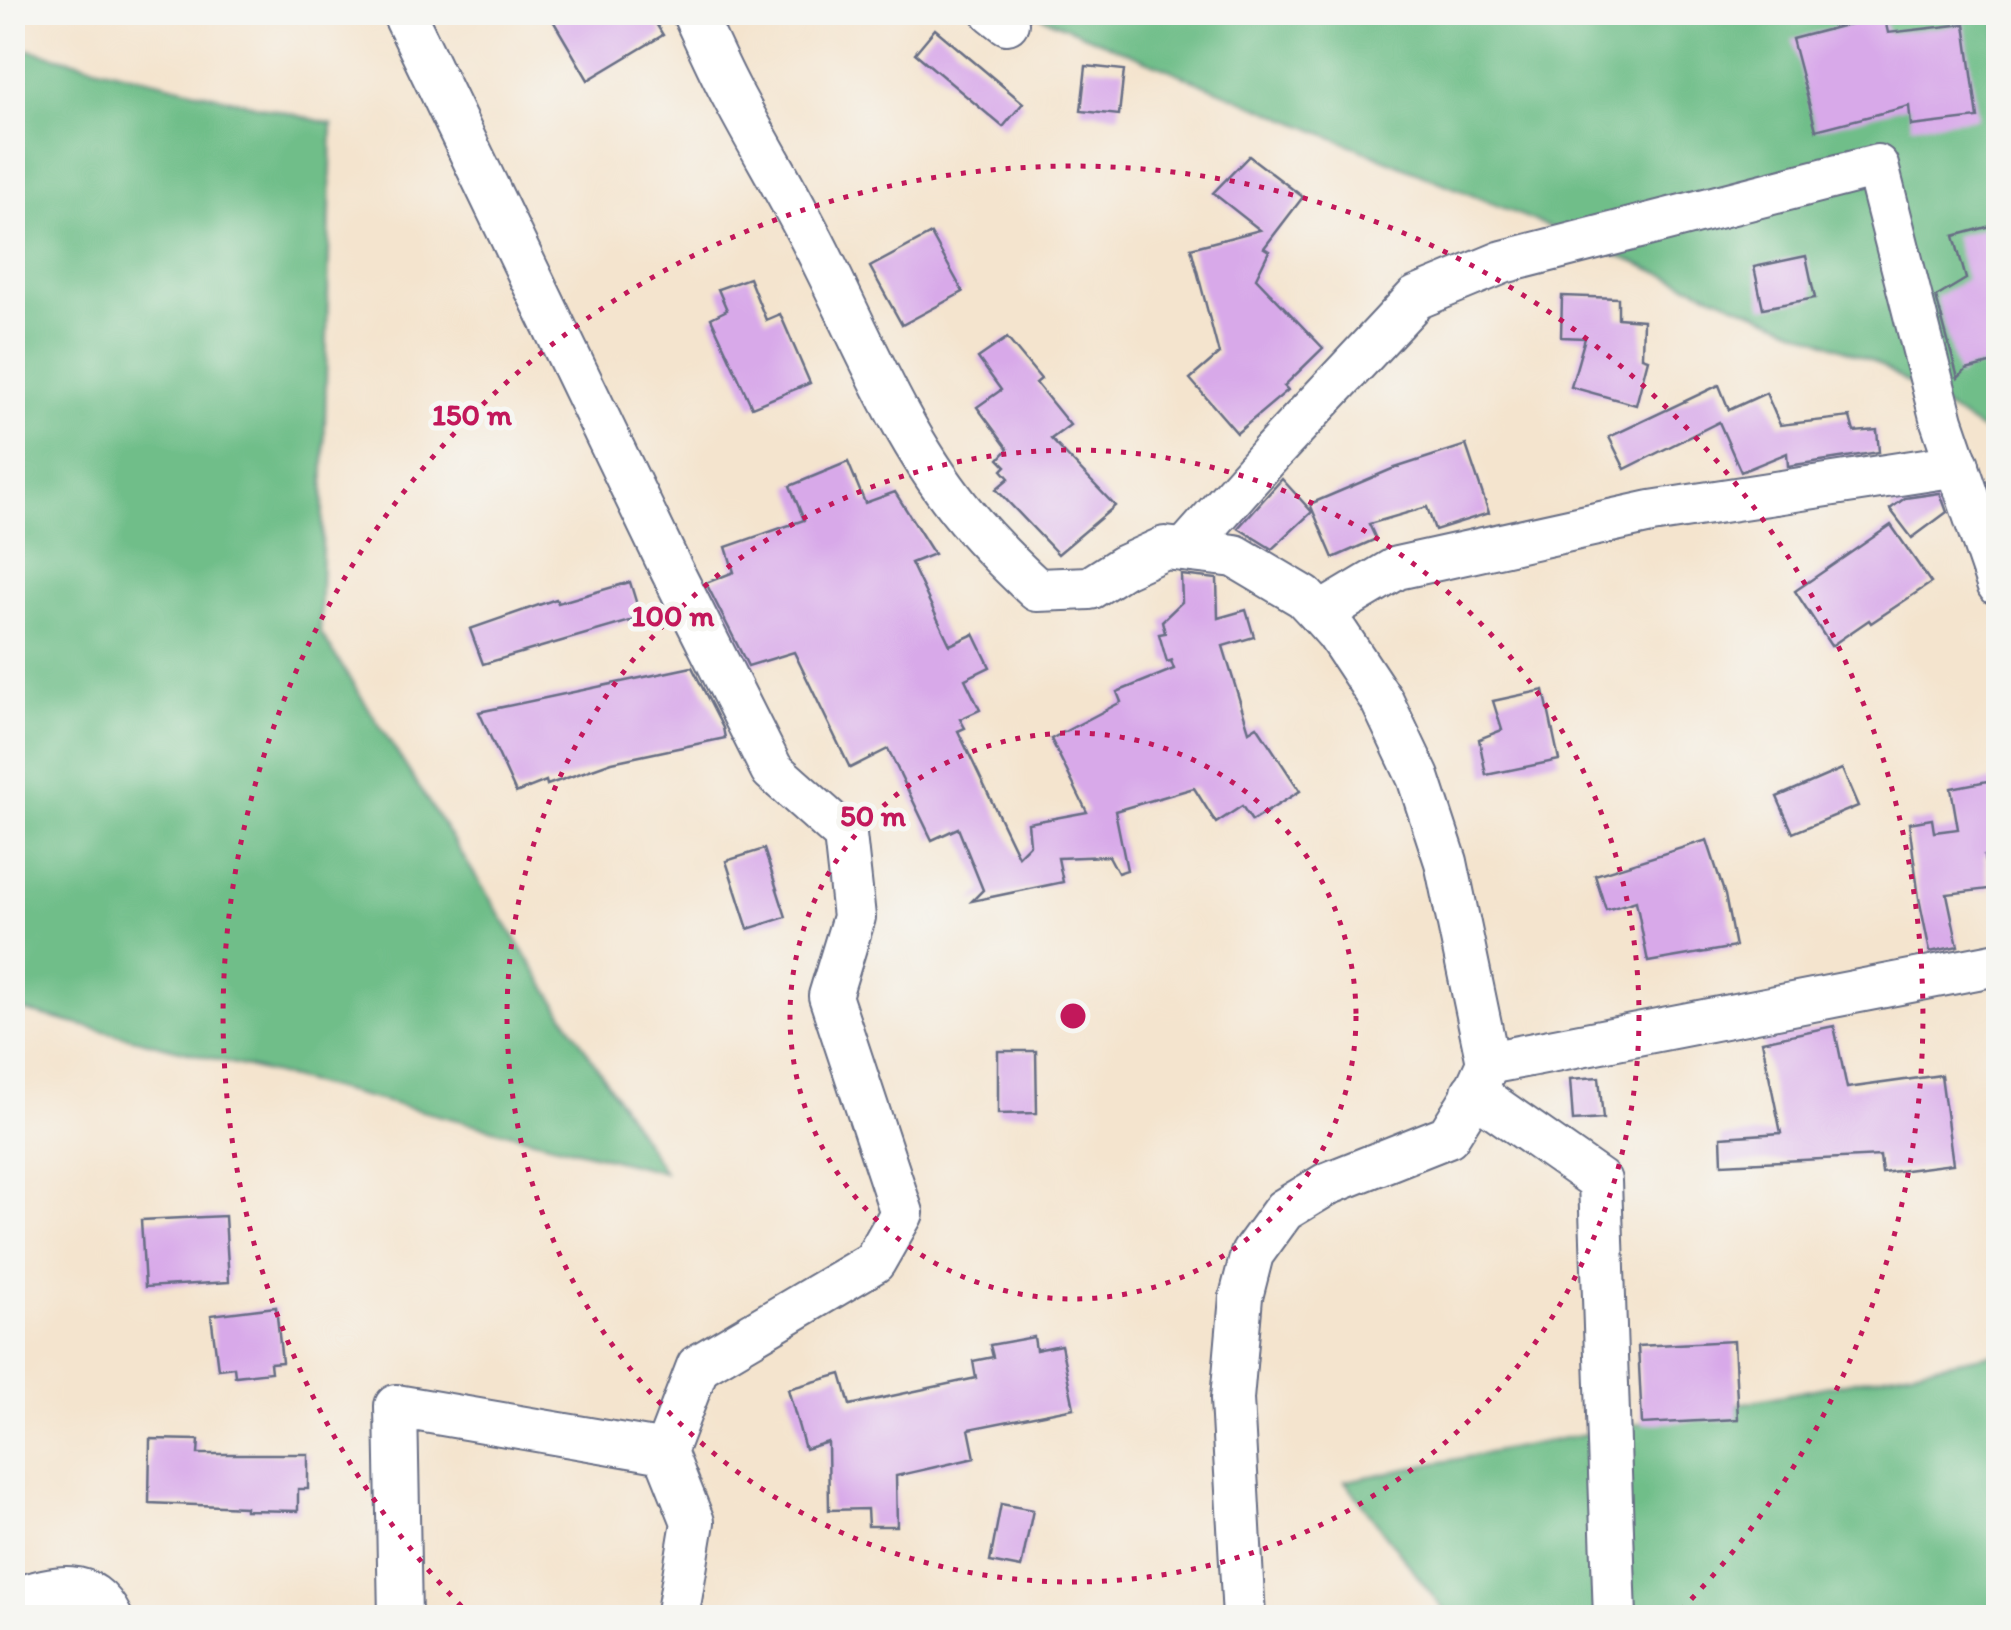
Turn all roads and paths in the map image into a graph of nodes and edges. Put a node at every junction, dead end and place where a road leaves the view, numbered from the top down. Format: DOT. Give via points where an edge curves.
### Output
graph roads {
  1 [pos="403,12"];
  2 [pos="692,12"];
  3 [pos="1958,466"];
  4 [pos="1185,550"];
  5 [pos="1998,584"];
  6 [pos="1320,614"];
  7 [pos="1998,964"];
  8 [pos="1480,1077"];
  9 [pos="664,1452"];
  10 [pos="12,1600"];
  11 [pos="111,1618"];
  12 [pos="400,1618"];
  13 [pos="677,1618"];
  14 [pos="1244,1618"];
  15 [pos="1616,1618"];
  1 -- 9 [label="street" via="772,770 845,835 854,917 830,996 902,1213 874,1262 698,1366"];
  2 -- 4 [label="street" via="924,457 1003,558 1037,590 1090,588 1166,548"];
  3 -- 4 [label="street" via="1877,166 1503,262 1416,298"];
  3 -- 5 [label="street"];
  3 -- 6 [label="street" via="1651,512 1397,568"];
  4 -- 6 [label="street" via="1235,556 1304,597"];
  6 -- 8 [label="street" via="1382,701 1418,777 1446,862"];
  7 -- 8 [label="street"];
  8 -- 14 [label="street" via="1448,1136 1328,1184 1284,1210 1252,1254 1232,1398"];
  8 -- 15 [label="street" via="1600,1181"];
  9 -- 12 [label="street" via="396,1406"];
  9 -- 13 [label="street" via="693,1522"];
  10 -- 11 [label="street" via="80,1587 102,1601"];
}
